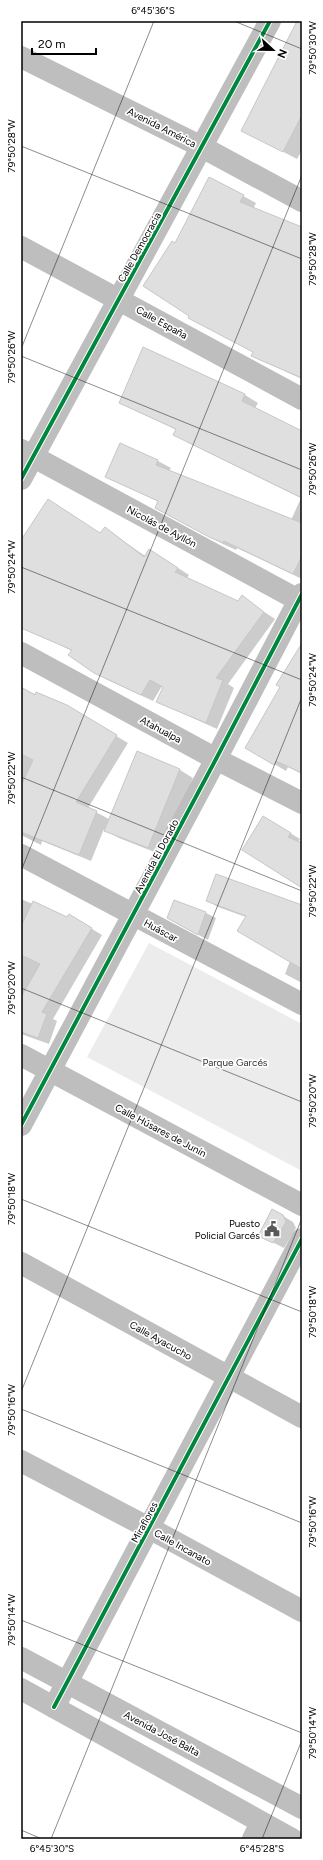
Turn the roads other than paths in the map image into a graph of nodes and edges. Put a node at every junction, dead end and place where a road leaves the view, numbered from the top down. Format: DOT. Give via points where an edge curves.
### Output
graph roads {
  1 [pos="270,21"];
  2 [pos="21,57"];
  3 [pos="202,147"];
  4 [pos="302,201"];
  5 [pos="21,247"];
  6 [pos="119,299"];
  7 [pos="302,399"];
  8 [pos="27,453"];
  9 [pos="21,479"];
  10 [pos="301,599"];
  11 [pos="21,653"];
  12 [pos="216,759"];
  13 [pos="302,803"];
  14 [pos="21,855"];
  15 [pos="134,915"];
  16 [pos="302,1004"];
  17 [pos="21,1054"];
  18 [pos="50,1070"];
  19 [pos="21,1125"];
  20 [pos="302,1206"];
  21 [pos="302,1239"];
  22 [pos="21,1264"];
  23 [pos="230,1378"];
  24 [pos="302,1417"];
  25 [pos="21,1461"];
  26 [pos="149,1528"];
  27 [pos="302,1612"];
  28 [pos="21,1658"];
  29 [pos="68,1682"];
  30 [pos="21,1689"];
  31 [pos="54,1707"];
  32 [pos="302,1808"];
  33 [pos="257,1831"];
  34 [pos="292,1839"];
  1 -- 3 [label="street, Calle Democracia"];
  2 -- 3 [label="street, Avenida América"];
  3 -- 4 [label="street, Avenida América"];
  3 -- 6 [label="street, Calle Democracia"];
  5 -- 6 [label="street, Calle España"];
  6 -- 7 [label="street, Calle España"];
  6 -- 8 [label="street, Calle Democracia"];
  8 -- 9 [label="street, Calle Democracia"];
  8 -- 10 [label="street, Nicolás de Ayllón"];
  10 -- 12 [label="street, Avenida El Dorado"];
  11 -- 12 [label="street, Atahualpa"];
  12 -- 13 [label="street, Atahualpa"];
  12 -- 15 [label="street, Avenida El Dorado"];
  14 -- 15 [label="street, Huáscar"];
  15 -- 16 [label="street, Huáscar"];
  15 -- 18 [label="street, Avenida El Dorado"];
  17 -- 18 [label="street, Calle Húsares de Junín"];
  18 -- 19 [label="street, Avenida El Dorado"];
  18 -- 20 [label="street, Calle Húsares de Junín"];
  21 -- 23 [label="street, Miraflores"];
  22 -- 23 [label="street, Calle Ayacucho"];
  23 -- 24 [label="street, Calle Ayacucho"];
  23 -- 26 [label="street, Miraflores"];
  25 -- 26 [label="street, Calle Incanato"];
  26 -- 27 [label="street, Calle Incanato"];
  26 -- 29 [label="street, Miraflores"];
  28 -- 29 [label="street, Avenida José Balta"];
  29 -- 31 [label="street, Miraflores"];
  29 -- 32 [label="street, Avenida José Balta"];
  30 -- 31 [label="street"];
  31 -- 33 [label="street"];
  33 -- 34 [label="street"];
}
